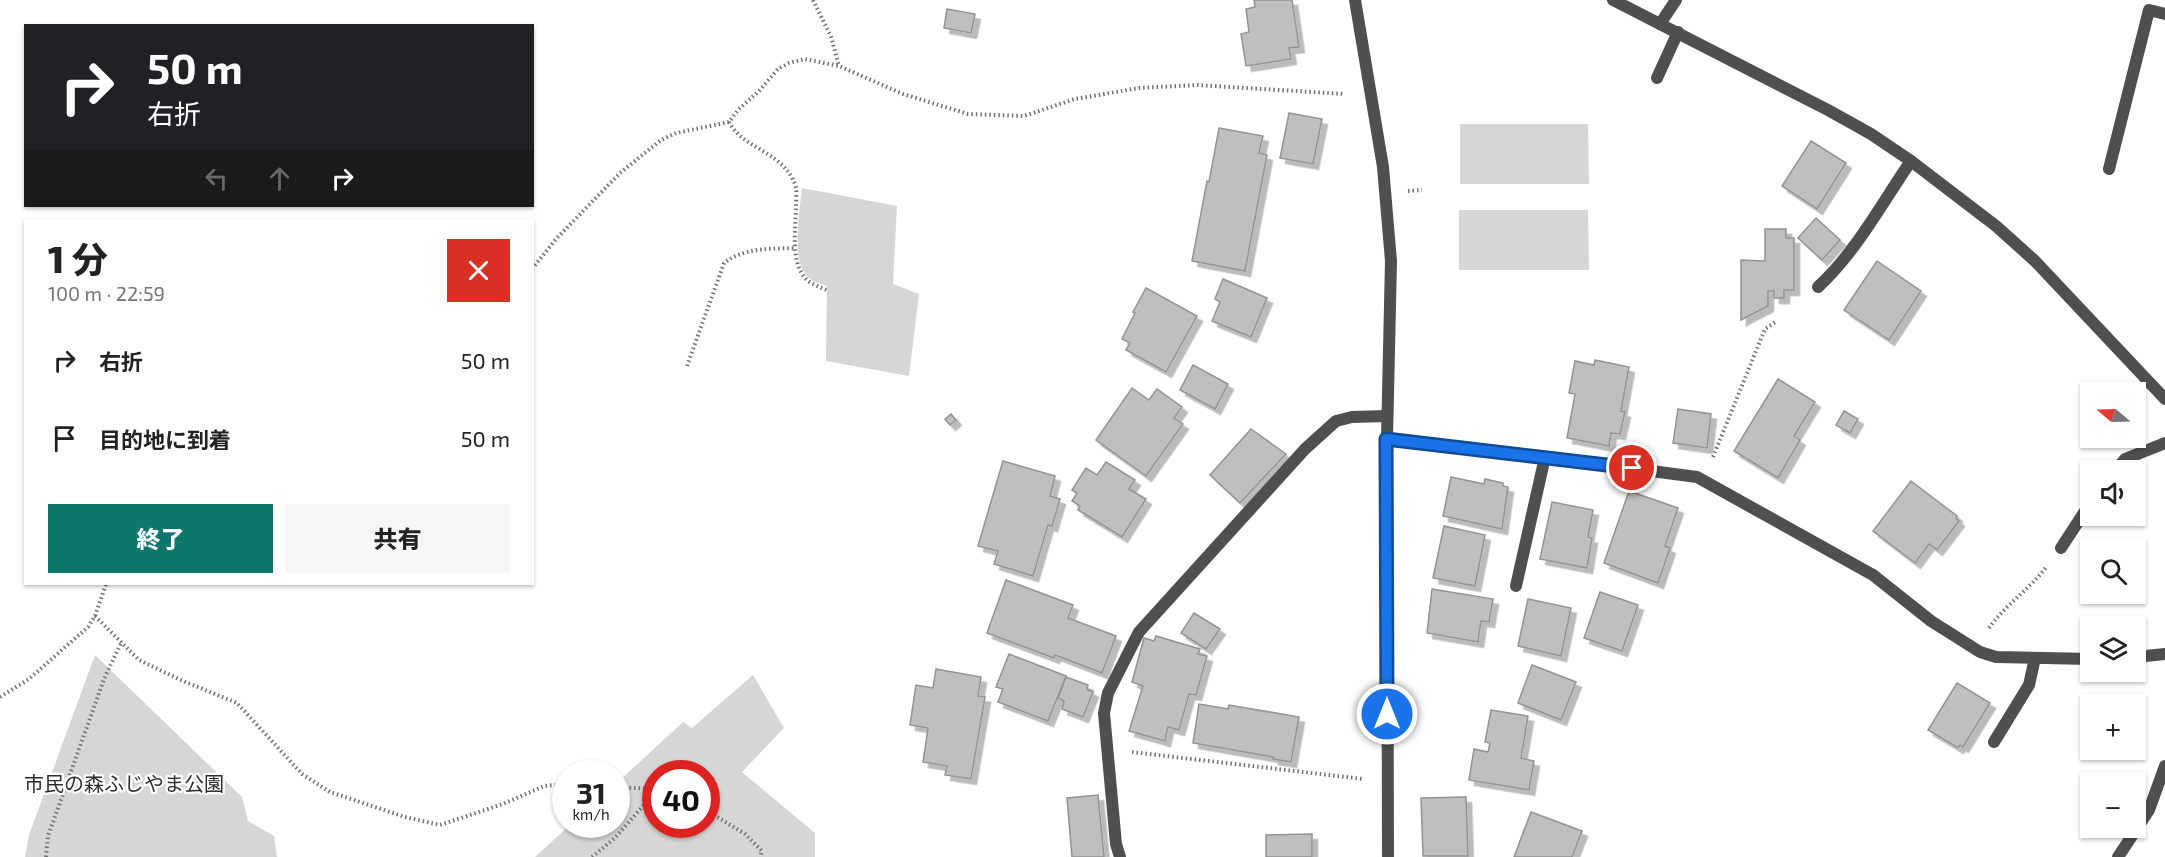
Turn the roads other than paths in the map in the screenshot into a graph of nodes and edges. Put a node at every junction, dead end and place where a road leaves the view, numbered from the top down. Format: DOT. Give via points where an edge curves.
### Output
graph roads {
  1 [pos="1355,0"];
  2 [pos="1613,0"];
  3 [pos="1676,0"];
  4 [pos="2165,14"];
  5 [pos="1660,24"];
  6 [pos="1678,32"];
  7 [pos="1657,78"];
  8 [pos="1911,161"];
  9 [pos="2109,169"];
  10 [pos="1818,287"];
  11 [pos="2165,399"];
  12 [pos="1387,416"];
  13 [pos="1386,439"];
  14 [pos="2165,443"];
  15 [pos="1545,457"];
  16 [pos="2124,460"];
  17 [pos="2080,519"];
  18 [pos="2061,548"];
  19 [pos="1516,586"];
  20 [pos="2165,654"];
  21 [pos="2146,656"];
  22 [pos="2034,658"];
  23 [pos="2080,659"];
  24 [pos="1994,742"];
  25 [pos="2165,766"];
  26 [pos="1120,857"];
  27 [pos="1388,857"];
  28 [pos="2118,857"];
  1 -- 12 [label="street" via="1383,166 1391,261"];
  2 -- 5 [label="street"];
  3 -- 5 [label="street"];
  4 -- 9 [label="street" via="2149,10"];
  5 -- 6 [label="street"];
  6 -- 7 [label="street"];
  6 -- 8 [label="street" via="1828,110"];
  8 -- 10 [label="street" via="1864,231"];
  8 -- 11 [label="street" via="2035,261"];
  12 -- 13 [label="street"];
  12 -- 26 [label="street" via="1336,421 1305,449 1139,632 1108,693 1104,713"];
  13 -- 15 [label="street"];
  13 -- 27 [label="street"];
  14 -- 16 [label="street"];
  15 -- 19 [label="street"];
  15 -- 22 [label="street" via="1697,477 1874,575 1931,621 1975,649 1996,657"];
  17 -- 18 [label="street"];
  20 -- 21 [label="street"];
  22 -- 23 [label="street"];
  22 -- 24 [label="street" via="2029,685"];
  25 -- 28 [label="street" via="2149,810"];
}
